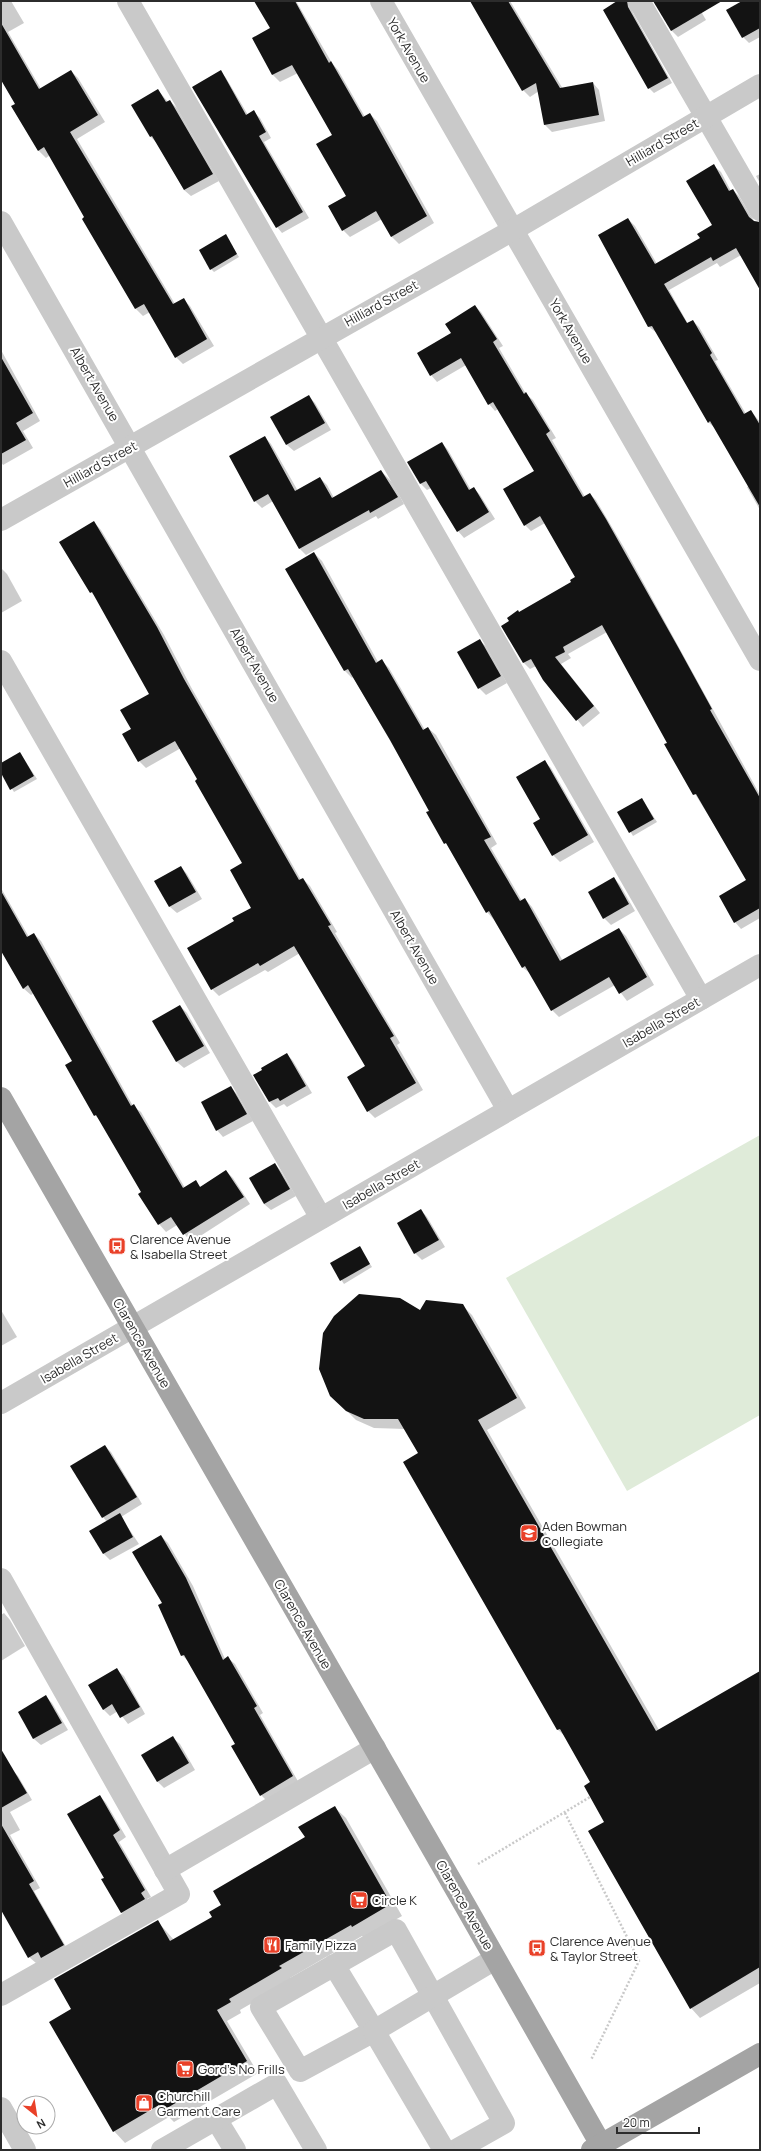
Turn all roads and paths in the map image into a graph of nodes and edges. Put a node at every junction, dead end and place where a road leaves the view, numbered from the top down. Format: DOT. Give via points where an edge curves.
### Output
graph roads {
  1 [pos="128,1"];
  2 [pos="381,1"];
  3 [pos="639,1"];
  4 [pos="760,85"];
  5 [pos="707,116"];
  6 [pos="760,210"];
  7 [pos="1,222"];
  8 [pos="513,230"];
  9 [pos="321,337"];
  10 [pos="131,447"];
  11 [pos="1,520"];
  12 [pos="760,660"];
  13 [pos="1,661"];
  14 [pos="760,965"];
  15 [pos="701,999"];
  16 [pos="1,1098"];
  17 [pos="508,1110"];
  18 [pos="321,1218"];
  19 [pos="132,1327"];
  20 [pos="1,1402"];
  21 [pos="1,1580"];
  22 [pos="375,1748"];
  23 [pos="590,1797"];
  24 [pos="565,1813"];
  25 [pos="478,1864"];
  26 [pos="165,1870"];
  27 [pos="495,1959"];
  28 [pos="334,1965"];
  29 [pos="1,1995"];
  30 [pos="434,1996"];
  31 [pos="374,2031"];
  32 [pos="760,2054"];
  33 [pos="591,2060"];
  34 [pos="300,2071"];
  35 [pos="277,2084"];
  36 [pos="1,2108"];
  37 [pos="216,2119"];
  38 [pos="599,2148"];
  39 [pos="25,2150"];
  40 [pos="162,2150"];
  41 [pos="235,2150"];
  42 [pos="316,2150"];
  43 [pos="444,2150"];
  44 [pos="456,2150"];
  1 -- 9 [label="street"];
  2 -- 8 [label="street, York Avenue"];
  3 -- 5 [label="street"];
  4 -- 5 [label="street, Hilliard Street"];
  5 -- 6 [label="street"];
  5 -- 8 [label="street, Hilliard Street"];
  7 -- 10 [label="street, Albert Avenue"];
  8 -- 9 [label="street, Hilliard Street"];
  8 -- 12 [label="street, York Avenue"];
  9 -- 10 [label="street, Hilliard Street"];
  9 -- 15 [label="street"];
  10 -- 11 [label="street, Hilliard Street"];
  10 -- 17 [label="street, Albert Avenue"];
  13 -- 18 [label="street"];
  14 -- 15 [label="street, Isabella Street"];
  15 -- 17 [label="street, Isabella Street"];
  16 -- 19 [label="main road, Clarence Avenue"];
  17 -- 18 [label="street, Isabella Street"];
  18 -- 19 [label="street, Isabella Street"];
  19 -- 20 [label="street, Isabella Street"];
  19 -- 22 [label="main road, Clarence Avenue"];
  21 -- 26 [label="street"];
  22 -- 26 [label="street"];
  22 -- 27 [label="main road, Clarence Avenue"];
  23 -- 24 [label="path"];
  24 -- 25 [label="path"];
  24 -- 33 [label="path" via="638,1961"];
  26 -- 29 [label="street" via="179,1894"];
  27 -- 30 [label="street"];
  27 -- 38 [label="main road, Clarence Avenue"];
  28 -- 30 [label="street" via="396,1930"];
  28 -- 31 [label="street"];
  28 -- 34 [label="street" via="261,2007"];
  30 -- 31 [label="street"];
  30 -- 44 [label="street" via="504,2123"];
  31 -- 34 [label="street"];
  31 -- 43 [label="street"];
  32 -- 38 [label="main road"];
  34 -- 35 [label="street"];
  35 -- 37 [label="street"];
  35 -- 42 [label="street"];
  36 -- 39 [label="street"];
  37 -- 40 [label="street"];
  37 -- 41 [label="street"];
}
